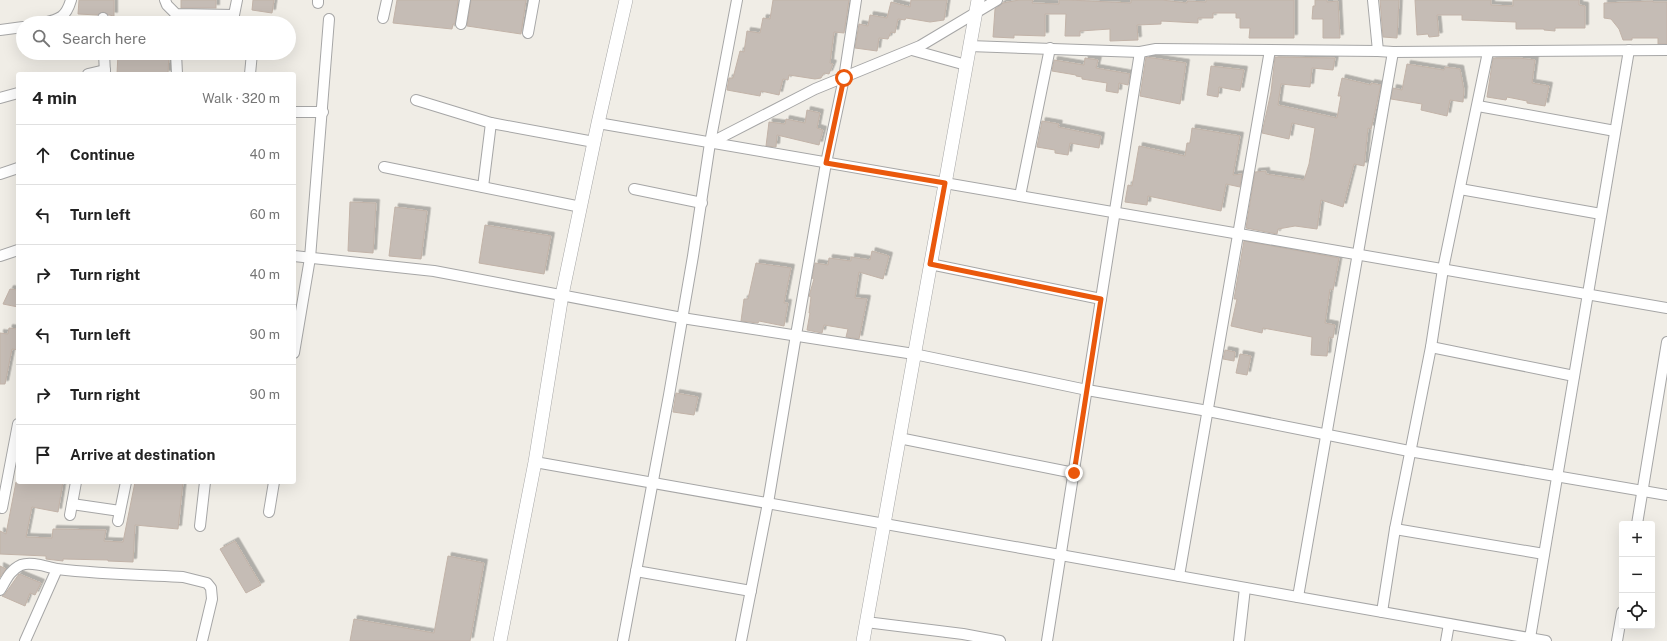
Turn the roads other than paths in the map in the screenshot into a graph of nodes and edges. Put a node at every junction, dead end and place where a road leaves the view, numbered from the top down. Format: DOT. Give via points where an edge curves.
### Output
graph roads {
  1 [pos="71,0"];
  2 [pos="165,0"];
  3 [pos="237,0"];
  4 [pos="387,0"];
  5 [pos="465,0"];
  6 [pos="534,0"];
  7 [pos="626,0"];
  8 [pos="737,0"];
  9 [pos="856,0"];
  10 [pos="997,0"];
  11 [pos="1373,0"];
  12 [pos="977,6"];
  13 [pos="62,16"];
  14 [pos="175,16"];
  15 [pos="215,16"];
  16 [pos="383,18"];
  17 [pos="329,19"];
  18 [pos="461,24"];
  19 [pos="16,27"];
  20 [pos="0,30"];
  21 [pos="528,33"];
  22 [pos="969,46"];
  23 [pos="1050,48"];
  24 [pos="912,50"];
  25 [pos="1270,50"];
  26 [pos="1628,50"];
  27 [pos="1667,50"];
  28 [pos="1378,51"];
  29 [pos="1140,52"];
  30 [pos="1393,52"];
  31 [pos="1488,52"];
  32 [pos="104,60"];
  33 [pos="176,60"];
  34 [pos="251,60"];
  35 [pos="966,65"];
  36 [pos="105,72"];
  37 [pos="177,72"];
  38 [pos="250,72"];
  39 [pos="844,78"];
  40 [pos="16,94"];
  41 [pos="0,98"];
  42 [pos="416,100"];
  43 [pos="1478,106"];
  44 [pos="296,112"];
  45 [pos="323,112"];
  46 [pos="492,123"];
  47 [pos="598,123"];
  48 [pos="1615,131"];
  49 [pos="594,142"];
  50 [pos="710,143"];
  51 [pos="826,163"];
  52 [pos="384,167"];
  53 [pos="16,169"];
  54 [pos="0,174"];
  55 [pos="945,183"];
  56 [pos="483,187"];
  57 [pos="634,189"];
  58 [pos="1460,189"];
  59 [pos="1020,196"];
  60 [pos="702,203"];
  61 [pos="581,207"];
  62 [pos="1115,213"];
  63 [pos="1601,214"];
  64 [pos="1238,234"];
  65 [pos="16,251"];
  66 [pos="1358,254"];
  67 [pos="0,256"];
  68 [pos="296,256"];
  69 [pos="310,258"];
  70 [pos="930,264"];
  71 [pos="1443,269"];
  72 [pos="1588,294"];
  73 [pos="562,295"];
  74 [pos="1101,299"];
  75 [pos="1667,308"];
  76 [pos="682,318"];
  77 [pos="796,335"];
  78 [pos="296,342"];
  79 [pos="1667,342"];
  80 [pos="1431,347"];
  81 [pos="914,354"];
  82 [pos="1574,376"];
  83 [pos="1087,390"];
  84 [pos="1208,411"];
  85 [pos="16,434"];
  86 [pos="1326,434"];
  87 [pos="899,438"];
  88 [pos="1409,451"];
  89 [pos="535,462"];
  90 [pos="1074,473"];
  91 [pos="1557,476"];
  92 [pos="652,483"];
  93 [pos="76,484"];
  94 [pos="126,484"];
  95 [pos="205,484"];
  96 [pos="274,484"];
  97 [pos="1642,491"];
  98 [pos="1667,495"];
  99 [pos="768,503"];
  100 [pos="72,504"];
  101 [pos="2,508"];
  102 [pos="269,512"];
  103 [pos="70,515"];
  104 [pos="1637,521"];
  105 [pos="884,524"];
  106 [pos="200,526"];
  107 [pos="1395,529"];
  108 [pos="1544,554"];
  109 [pos="1061,555"];
  110 [pos="57,569"];
  111 [pos="636,571"];
  112 [pos="1179,576"];
  113 [pos="1245,588"];
  114 [pos="0,590"];
  115 [pos="750,591"];
  116 [pos="1298,597"];
  117 [pos="1382,612"];
  118 [pos="866,622"];
  119 [pos="1449,624"];
  120 [pos="1619,629"];
  121 [pos="1530,638"];
  122 [pos="25,641"];
  123 [pos="202,641"];
  124 [pos="500,641"];
  125 [pos="623,641"];
  126 [pos="741,641"];
  127 [pos="863,641"];
  128 [pos="1000,641"];
  129 [pos="1047,641"];
  130 [pos="1239,641"];
  131 [pos="1446,641"];
  132 [pos="1546,641"];
  133 [pos="1617,641"];
  1 -- 13 [label="street" via="67,12"];
  2 -- 14 [label="street"];
  3 -- 15 [label="street" via="234,15"];
  4 -- 16 [label="street"];
  5 -- 18 [label="street"];
  6 -- 21 [label="street"];
  7 -- 47 [label="street"];
  8 -- 50 [label="street"];
  9 -- 39 [label="street"];
  10 -- 12 [label="street"];
  11 -- 28 [label="street"];
  12 -- 22 [label="street"];
  12 -- 24 [label="street"];
  17 -- 45 [label="street"];
  19 -- 20 [label="street"];
  22 -- 23 [label="street"];
  22 -- 35 [label="street"];
  23 -- 29 [label="street"];
  23 -- 59 [label="street"];
  24 -- 35 [label="street"];
  24 -- 39 [label="street"];
  25 -- 28 [label="street"];
  25 -- 29 [label="street" via="1156,49"];
  25 -- 64 [label="street"];
  26 -- 27 [label="street"];
  26 -- 31 [label="street"];
  26 -- 48 [label="street"];
  28 -- 30 [label="street"];
  29 -- 62 [label="street"];
  30 -- 31 [label="street"];
  30 -- 66 [label="street"];
  31 -- 43 [label="street"];
  32 -- 36 [label="street"];
  33 -- 37 [label="street"];
  34 -- 38 [label="street"];
  35 -- 55 [label="street"];
  39 -- 50 [label="street" via="814,89"];
  39 -- 51 [label="street"];
  40 -- 41 [label="street"];
  42 -- 46 [label="street"];
  43 -- 48 [label="street"];
  43 -- 58 [label="street"];
  44 -- 45 [label="street"];
  45 -- 69 [label="street"];
  46 -- 49 [label="street"];
  46 -- 56 [label="street"];
  47 -- 49 [label="street"];
  47 -- 50 [label="street"];
  48 -- 63 [label="street"];
  49 -- 61 [label="street"];
  50 -- 51 [label="street"];
  50 -- 60 [label="street"];
  51 -- 55 [label="street"];
  51 -- 77 [label="street"];
  52 -- 56 [label="street"];
  53 -- 54 [label="street"];
  55 -- 59 [label="street"];
  55 -- 70 [label="street"];
  56 -- 61 [label="street"];
  57 -- 60 [label="street"];
  58 -- 63 [label="street"];
  58 -- 71 [label="street"];
  59 -- 62 [label="street"];
  60 -- 76 [label="street"];
  61 -- 73 [label="street"];
  62 -- 64 [label="street"];
  62 -- 74 [label="street"];
  63 -- 72 [label="street"];
  64 -- 66 [label="street"];
  64 -- 84 [label="street"];
  65 -- 67 [label="street"];
  66 -- 71 [label="street"];
  66 -- 86 [label="street"];
  68 -- 69 [label="street"];
  69 -- 73 [label="street" via="434,271"];
  69 -- 78 [label="street"];
  70 -- 74 [label="street"];
  70 -- 81 [label="street"];
  71 -- 72 [label="street"];
  71 -- 80 [label="street"];
  72 -- 75 [label="street"];
  72 -- 82 [label="street"];
  73 -- 76 [label="street"];
  73 -- 89 [label="street"];
  74 -- 83 [label="street"];
  76 -- 77 [label="street"];
  76 -- 92 [label="street"];
  77 -- 81 [label="street"];
  77 -- 99 [label="street"];
  79 -- 97 [label="street"];
  80 -- 82 [label="street"];
  80 -- 88 [label="street"];
  81 -- 83 [label="street"];
  81 -- 87 [label="street"];
  82 -- 91 [label="street"];
  83 -- 84 [label="street"];
  83 -- 90 [label="street"];
  84 -- 86 [label="street"];
  84 -- 112 [label="street"];
  85 -- 101 [label="street"];
  86 -- 88 [label="street"];
  86 -- 116 [label="street"];
  87 -- 90 [label="street"];
  87 -- 105 [label="street"];
  88 -- 91 [label="street"];
  88 -- 107 [label="street"];
  89 -- 92 [label="street"];
  89 -- 124 [label="street"];
  90 -- 109 [label="street"];
  91 -- 97 [label="street"];
  91 -- 108 [label="street"];
  92 -- 99 [label="street"];
  92 -- 111 [label="street"];
  93 -- 100 [label="street"];
  94 -- 100 [label="street" via="119,516"];
  95 -- 106 [label="street"];
  96 -- 102 [label="street"];
  97 -- 98 [label="street"];
  97 -- 104 [label="street"];
  99 -- 105 [label="street"];
  99 -- 115 [label="street"];
  100 -- 103 [label="street"];
  105 -- 109 [label="street"];
  105 -- 118 [label="street"];
  107 -- 108 [label="street"];
  107 -- 117 [label="street"];
  108 -- 121 [label="street"];
  109 -- 112 [label="street"];
  109 -- 129 [label="street"];
  110 -- 114 [label="street" via="23,564 9,574"];
  110 -- 122 [label="street"];
  110 -- 123 [label="street" via="183,577 207,583 211,588 212,599"];
  111 -- 115 [label="street"];
  111 -- 125 [label="street"];
  112 -- 113 [label="street"];
  113 -- 116 [label="street"];
  113 -- 130 [label="street"];
  115 -- 126 [label="street"];
  116 -- 117 [label="street"];
  117 -- 119 [label="street"];
  118 -- 127 [label="street"];
  118 -- 128 [label="street"];
  119 -- 121 [label="street"];
  119 -- 131 [label="street"];
  120 -- 133 [label="street"];
  121 -- 132 [label="street"];
}
